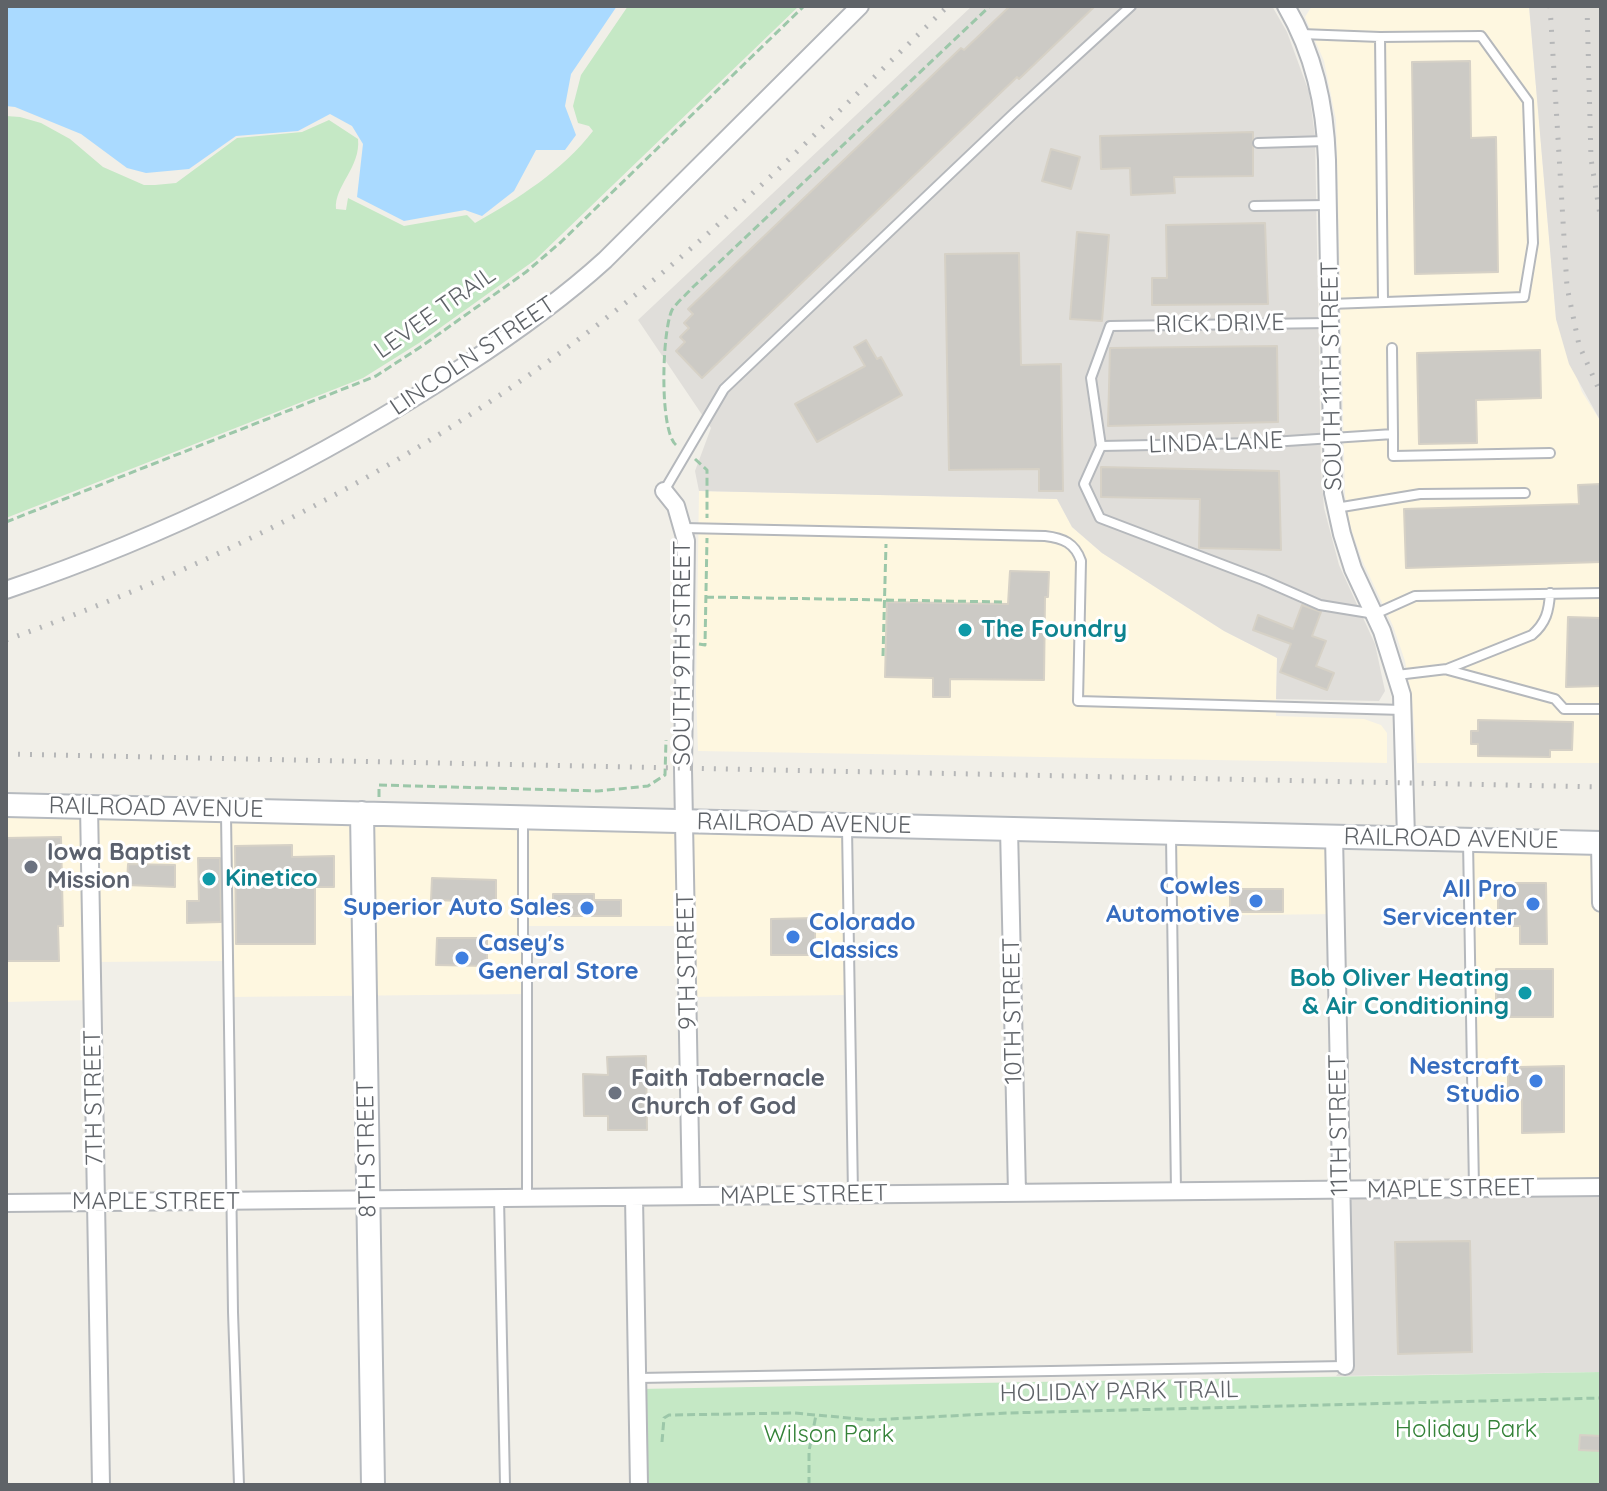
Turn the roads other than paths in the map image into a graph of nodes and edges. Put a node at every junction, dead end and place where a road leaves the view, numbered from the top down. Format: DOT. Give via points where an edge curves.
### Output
graph roads {
  1 [pos="860,6"];
  2 [pos="1131,6"];
  3 [pos="1286,6"];
  4 [pos="1301,34"];
  5 [pos="1380,37"];
  6 [pos="1326,141"];
  7 [pos="1258,143"];
  8 [pos="1328,205"];
  9 [pos="1254,206"];
  10 [pos="1383,300"];
  11 [pos="1329,304"];
  12 [pos="1329,323"];
  13 [pos="1392,348"];
  14 [pos="1393,434"];
  15 [pos="1332,438"];
  16 [pos="1101,446"];
  17 [pos="1550,453"];
  18 [pos="664,491"];
  19 [pos="1525,493"];
  20 [pos="1336,508"];
  21 [pos="684,528"];
  22 [pos="6,590"];
  23 [pos="1550,593"];
  24 [pos="1601,593"];
  25 [pos="1375,614"];
  26 [pos="1447,669"];
  27 [pos="1397,675"];
  28 [pos="1601,709"];
  29 [pos="1403,710"];
  30 [pos="6,805"];
  31 [pos="89,806"];
  32 [pos="226,810"];
  33 [pos="362,813"];
  34 [pos="523,817"];
  35 [pos="685,821"];
  36 [pos="847,824"];
  37 [pos="1009,828"];
  38 [pos="1171,832"];
  39 [pos="1334,836"];
  40 [pos="1406,838"];
  41 [pos="1468,839"];
  42 [pos="1600,843"];
  43 [pos="1601,903"];
  44 [pos="1601,1187"];
  45 [pos="1474,1188"];
  46 [pos="1339,1190"];
  47 [pos="1176,1191"];
  48 [pos="1017,1193"];
  49 [pos="853,1195"];
  50 [pos="691,1196"];
  51 [pos="634,1197"];
  52 [pos="499,1198"];
  53 [pos="527,1198"];
  54 [pos="368,1200"];
  55 [pos="232,1201"];
  56 [pos="96,1202"];
  57 [pos="6,1203"];
  58 [pos="1345,1366"];
  59 [pos="638,1378"];
  60 [pos="101,1485"];
  61 [pos="239,1485"];
  62 [pos="373,1485"];
  63 [pos="505,1485"];
  64 [pos="639,1485"];
  1 -- 22 [label="street, LINCOLN STREET" via="605,260 498,343 415,398 236,495"];
  2 -- 18 [label="lane" via="724,389"];
  3 -- 4 [label="street, SOUTH 11TH STREET"];
  4 -- 5 [label="lane"];
  4 -- 6 [label="street, SOUTH 11TH STREET" via="1315,71"];
  5 -- 10 [label="lane"];
  5 -- 10 [label="lane" via="1481,36 1528,101 1533,243 1524,297"];
  6 -- 7 [label="lane"];
  6 -- 8 [label="street, SOUTH 11TH STREET"];
  8 -- 9 [label="lane"];
  8 -- 11 [label="street, SOUTH 11TH STREET"];
  10 -- 11 [label="lane"];
  11 -- 12 [label="street, SOUTH 11TH STREET"];
  12 -- 15 [label="street, SOUTH 11TH STREET"];
  12 -- 16 [label="lane, RICK DRIVE" via="1110,326 1091,378"];
  13 -- 14 [label="lane"];
  14 -- 15 [label="lane, LINDA LANE"];
  14 -- 17 [label="lane" via="1393,456"];
  15 -- 16 [label="lane, LINDA LANE"];
  15 -- 20 [label="street, SOUTH 11TH STREET"];
  16 -- 25 [label="lane" via="1084,484 1100,518 1320,605"];
  18 -- 21 [label="street, SOUTH 9TH STREET"];
  19 -- 20 [label="lane" via="1420,494"];
  20 -- 25 [label="street, SOUTH 11TH STREET" via="1353,569"];
  21 -- 29 [label="lane" via="1062,539 1072,544 1081,561 1078,701"];
  21 -- 35 [label="street, SOUTH 9TH STREET"];
  23 -- 24 [label="lane"];
  23 -- 25 [label="lane" via="1415,596"];
  23 -- 26 [label="lane" via="1542,627 1532,635"];
  25 -- 27 [label="street, SOUTH 11TH STREET"];
  26 -- 27 [label="lane"];
  26 -- 28 [label="lane" via="1555,699 1564,709"];
  27 -- 29 [label="street, SOUTH 11TH STREET"];
  29 -- 40 [label="street, SOUTH 11TH STREET"];
  30 -- 31 [label="main road, RAILROAD AVENUE"];
  31 -- 32 [label="main road, RAILROAD AVENUE"];
  31 -- 56 [label="street, 7TH STREET"];
  32 -- 33 [label="main road, RAILROAD AVENUE"];
  32 -- 55 [label="lane"];
  33 -- 34 [label="main road, RAILROAD AVENUE"];
  33 -- 54 [label="main road, 8TH STREET"];
  34 -- 35 [label="main road, RAILROAD AVENUE"];
  34 -- 53 [label="lane"];
  35 -- 36 [label="main road, RAILROAD AVENUE"];
  35 -- 50 [label="street, 9TH STREET"];
  36 -- 37 [label="main road, RAILROAD AVENUE"];
  36 -- 49 [label="lane"];
  37 -- 38 [label="main road, RAILROAD AVENUE"];
  37 -- 48 [label="street, 10TH STREET"];
  38 -- 39 [label="main road, RAILROAD AVENUE"];
  38 -- 47 [label="lane"];
  39 -- 40 [label="main road, RAILROAD AVENUE"];
  39 -- 46 [label="street, 11TH STREET"];
  40 -- 41 [label="main road, RAILROAD AVENUE"];
  41 -- 42 [label="main road, RAILROAD AVENUE"];
  41 -- 45 [label="lane"];
  42 -- 43 [label="street"];
  44 -- 45 [label="street, MAPLE STREET"];
  45 -- 46 [label="street, MAPLE STREET"];
  46 -- 47 [label="street, MAPLE STREET"];
  46 -- 58 [label="street, 11TH STREET"];
  47 -- 48 [label="street, MAPLE STREET"];
  48 -- 49 [label="street, MAPLE STREET"];
  49 -- 50 [label="street, MAPLE STREET"];
  50 -- 51 [label="street, MAPLE STREET"];
  51 -- 53 [label="street, MAPLE STREET"];
  51 -- 59 [label="street"];
  52 -- 53 [label="street, MAPLE STREET"];
  52 -- 54 [label="street, MAPLE STREET"];
  52 -- 63 [label="lane"];
  54 -- 55 [label="street, MAPLE STREET"];
  54 -- 62 [label="main road, 8TH STREET"];
  55 -- 56 [label="street, MAPLE STREET"];
  55 -- 61 [label="lane"];
  56 -- 57 [label="street, MAPLE STREET"];
  56 -- 60 [label="street, 7TH STREET"];
  58 -- 59 [label="lane"];
  59 -- 64 [label="street"];
}
